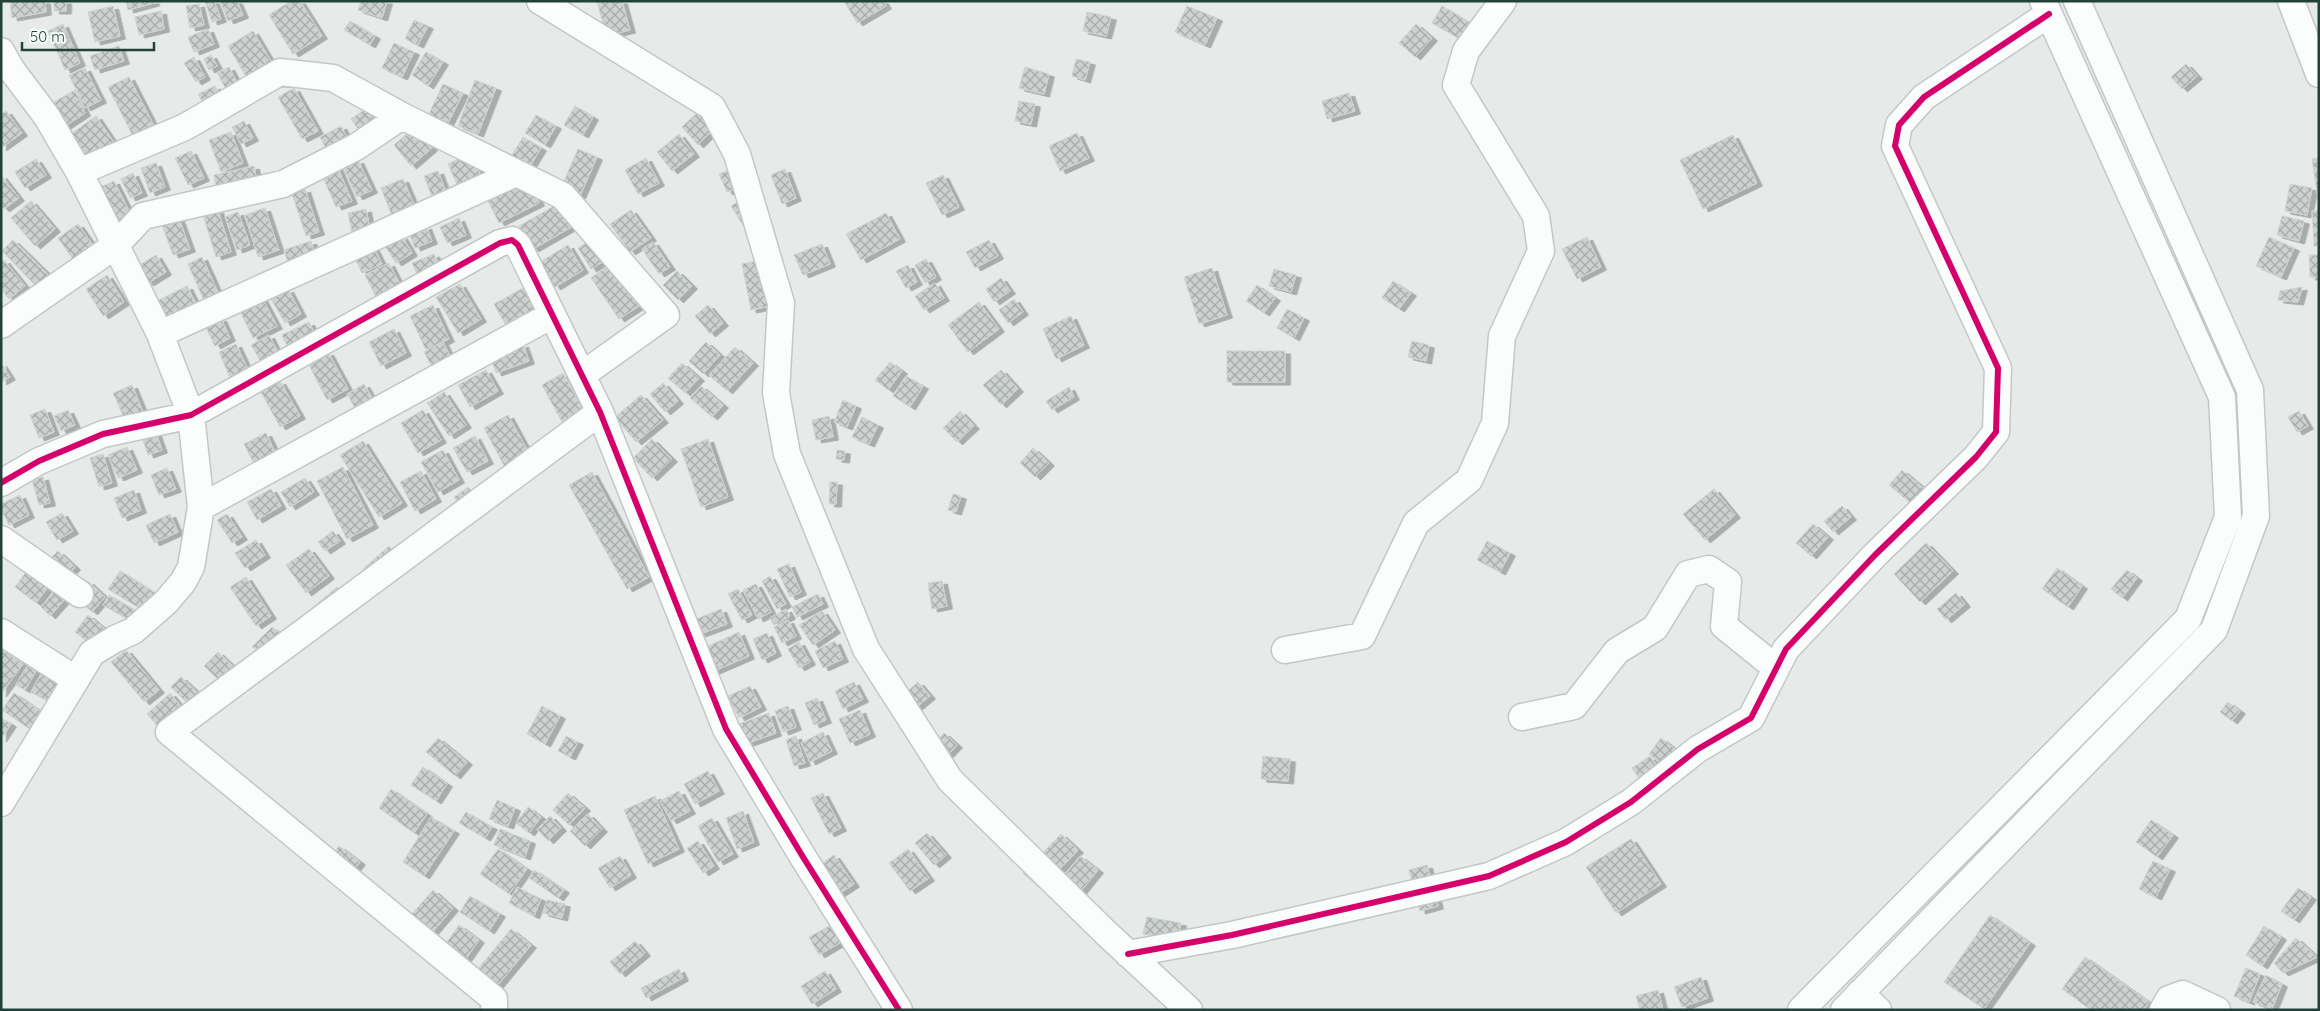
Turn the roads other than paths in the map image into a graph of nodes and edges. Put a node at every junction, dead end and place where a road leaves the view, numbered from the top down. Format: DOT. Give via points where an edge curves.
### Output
graph roads {
  1 [pos="540,1"];
  2 [pos="1503,1"];
  3 [pos="2077,1"];
  4 [pos="2291,1"];
  5 [pos="2046,8"];
  6 [pos="1,52"];
  7 [pos="2319,74"];
  8 [pos="402,116"];
  9 [pos="78,172"];
  10 [pos="516,173"];
  11 [pos="116,246"];
  12 [pos="552,315"];
  13 [pos="1,325"];
  14 [pos="160,334"];
  15 [pos="582,374"];
  16 [pos="600,412"];
  17 [pos="191,415"];
  18 [pos="1,483"];
  19 [pos="202,507"];
  20 [pos="1,539"];
  21 [pos="80,594"];
  22 [pos="1,632"];
  23 [pos="1285,650"];
  24 [pos="1776,668"];
  25 [pos="75,679"];
  26 [pos="1522,717"];
  27 [pos="1,803"];
  28 [pos="1128,954"];
  29 [pos="1861,1004"];
  30 [pos="494,1010"];
  31 [pos="899,1010"];
  32 [pos="1188,1010"];
  33 [pos="1801,1010"];
  34 [pos="2163,1010"];
  35 [pos="2217,1010"];
  1 -- 28 [label="street" via="712,107 737,154 781,303 776,393 787,454 866,649 950,780"];
  2 -- 23 [label="street" via="1466,51 1456,85 1536,216 1541,251 1502,336 1494,423 1469,480 1416,523 1362,636"];
  3 -- 29 [label="street" via="2250,390 2256,516 2214,630"];
  4 -- 7 [label="street"];
  5 -- 24 [label="street" via="1924,97 1899,125 1895,146 1998,368 1996,432 1976,457 1875,555 1786,649"];
  5 -- 33 [label="street" via="2222,397 2228,517 2188,619"];
  6 -- 9 [label="street" via="47,117"];
  8 -- 9 [label="street" via="333,78 280,72 185,126"];
  8 -- 10 [label="street"];
  8 -- 11 [label="street" via="356,146 283,184 143,216"];
  9 -- 11 [label="street"];
  10 -- 14 [label="street"];
  10 -- 15 [label="street" via="563,196 666,314"];
  11 -- 13 [label="street"];
  11 -- 14 [label="street"];
  12 -- 15 [label="street"];
  12 -- 17 [label="street" via="518,245 512,240 500,243"];
  12 -- 19 [label="street"];
  14 -- 17 [label="street"];
  15 -- 16 [label="street"];
  16 -- 30 [label="street" via="169,732 494,999"];
  16 -- 31 [label="street" via="726,729"];
  17 -- 18 [label="street" via="103,434 39,461"];
  17 -- 19 [label="street"];
  19 -- 25 [label="street" via="191,567 183,582 133,631 92,653"];
  20 -- 21 [label="street"];
  22 -- 25 [label="street"];
  24 -- 26 [label="street" via="1724,626 1728,582 1708,569 1688,574 1655,628 1617,651 1574,706"];
  24 -- 28 [label="street" via="1751,718 1698,749 1631,802 1566,842 1489,876 1232,935"];
  25 -- 27 [label="street"];
  28 -- 32 [label="street"];
  34 -- 35 [label="street" via="2169,1000 2183,994"];
}
